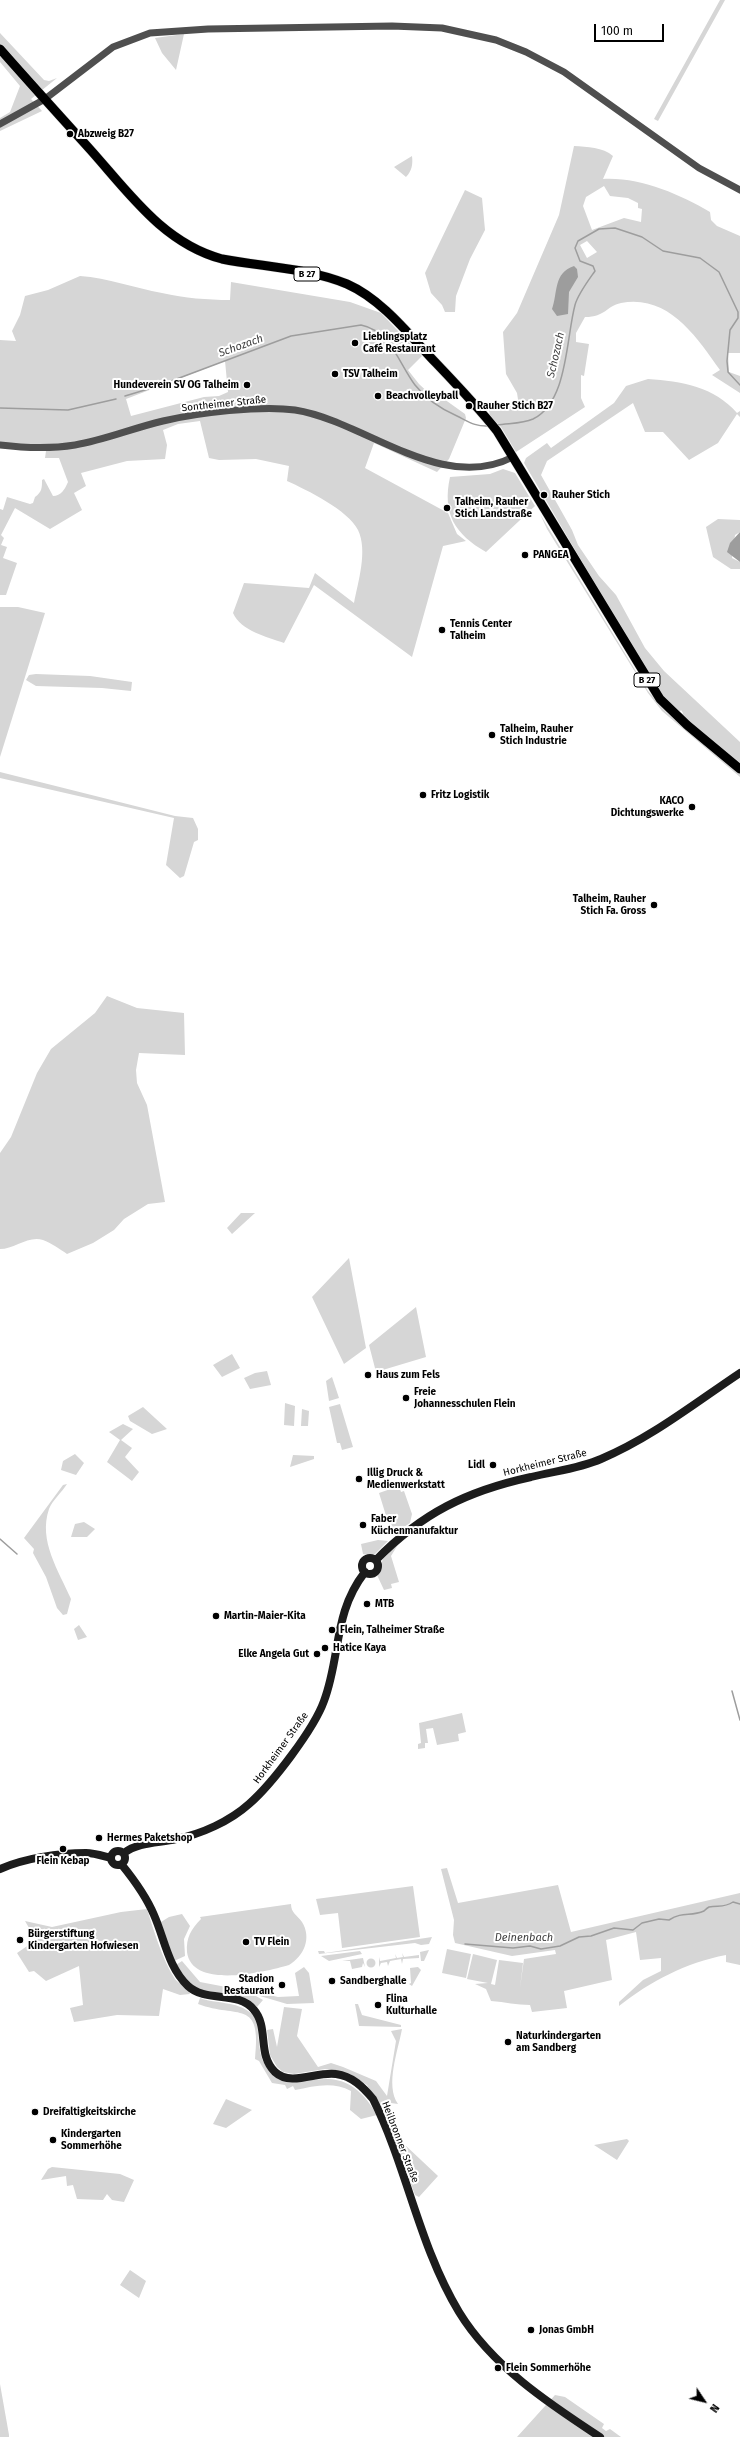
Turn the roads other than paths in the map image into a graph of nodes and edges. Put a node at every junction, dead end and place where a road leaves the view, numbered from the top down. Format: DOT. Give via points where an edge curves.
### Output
graph roads {
  1 [pos="0,49"];
  2 [pos="45,99"];
  3 [pos="0,124"];
  4 [pos="740,190"];
  5 [pos="0,445"];
  6 [pos="512,457"];
  7 [pos="740,768"];
  8 [pos="740,1373"];
  9 [pos="124,1853"];
  10 [pos="111,1858"];
  11 [pos="122,1865"];
  12 [pos="0,1869"];
  13 [pos="598,2436"];
  1 -- 2 [label="main road, B 27"];
  2 -- 3 [label="street"];
  2 -- 4 [label="street" via="113,47 150,33 197,29 392,26 442,28 496,40 564,72 700,168"];
  2 -- 6 [label="main road, B 27" via="171,235 207,255 326,278 357,289 374,301 487,419"];
  5 -- 6 [label="street, Sontheimer Straße" via="46,448 76,445 163,421 196,415 275,409 307,413 453,468 493,466"];
  6 -- 7 [label="main road, B 27" via="660,699 687,725"];
  8 -- 9 [label="main road, Horkheimer Straße" via="630,1445 600,1460 574,1469 508,1482 453,1502 411,1527 376,1560 376,1572 365,1572 348,1599 324,1701 305,1734 268,1786 243,1809 214,1826 177,1839 131,1848"];
  9 -- 10 [label="main road" via="115,1851"];
  9 -- 11 [label="main road" via="126,1860"];
  10 -- 11 [label="main road" via="114,1864"];
  10 -- 12 [label="main road" via="87,1853 68,1854 25,1861"];
  11 -- 13 [label="main road, Heilbronner Straße" via="140,1887 155,1918 171,1964 188,1987 206,1995 237,1999 253,2008 262,2028 266,2056 274,2071 289,2078 324,2073 337,2074 356,2082 373,2099 437,2267 460,2313 503,2365"];
}
